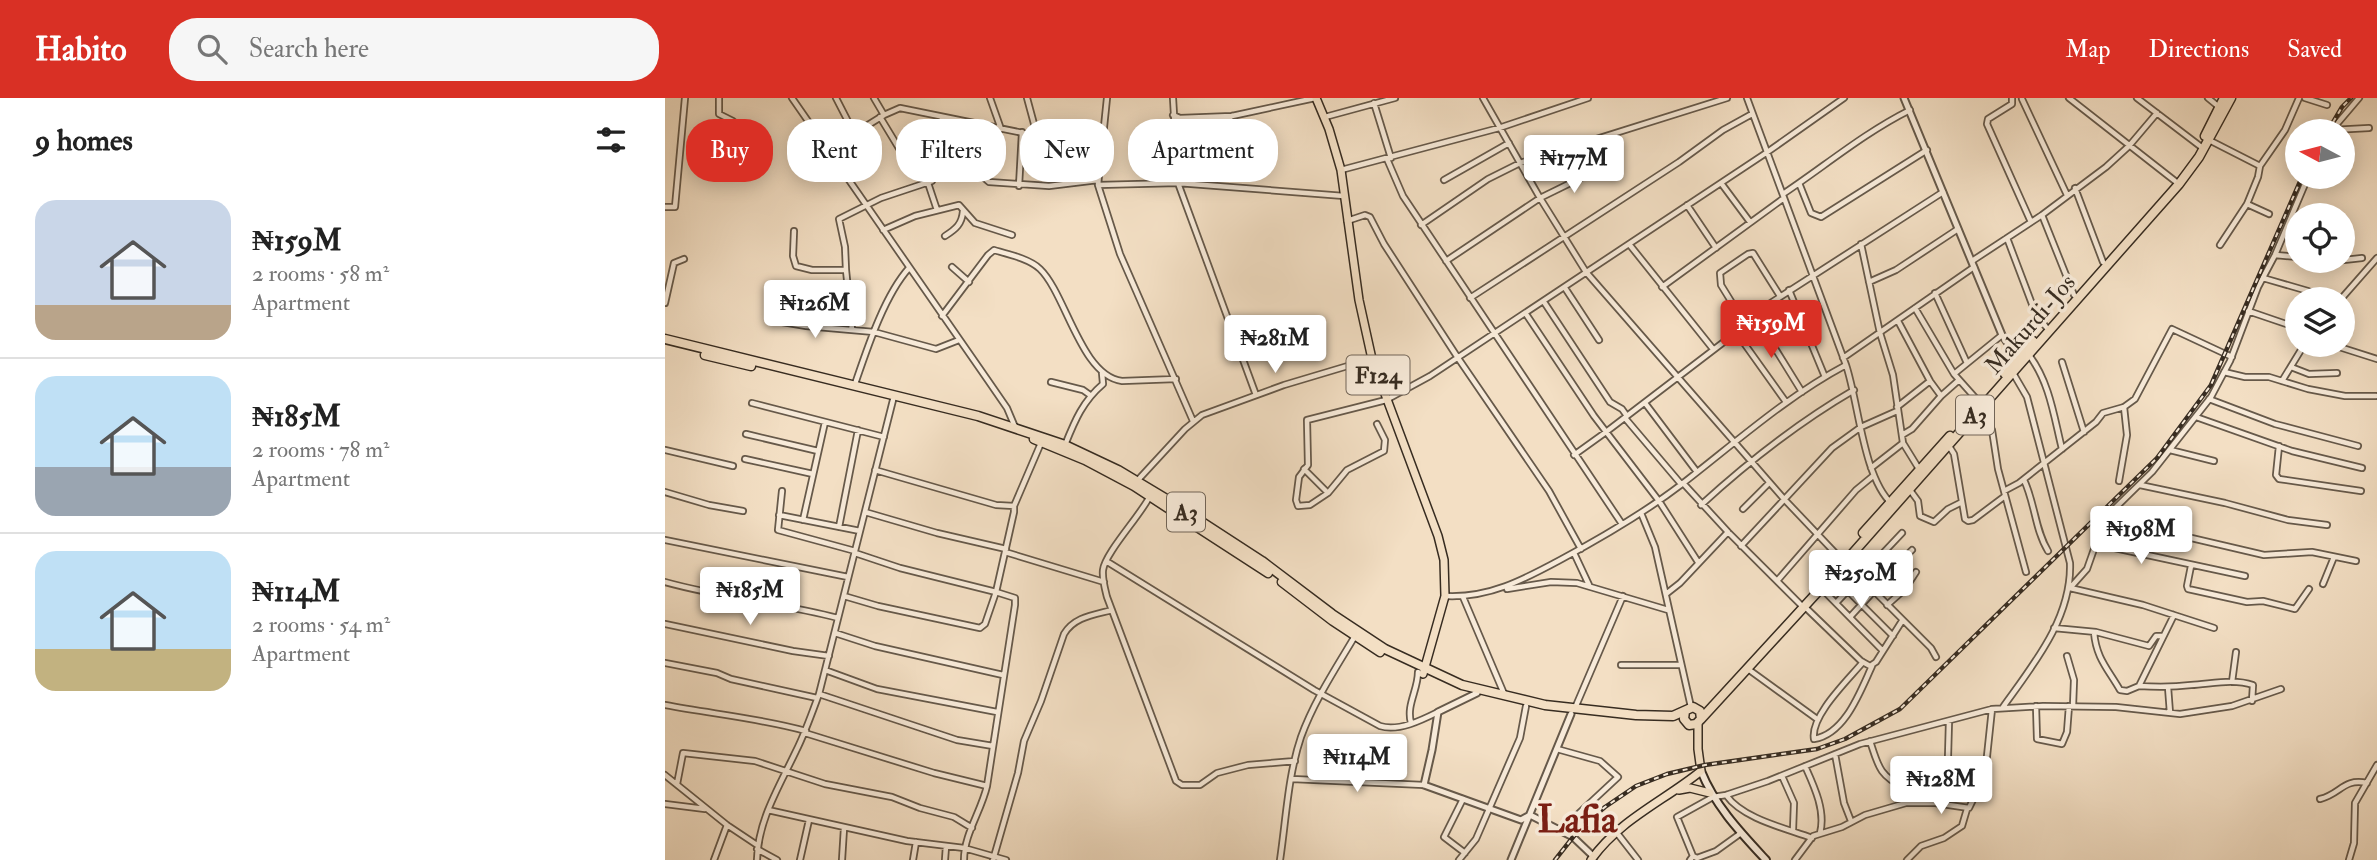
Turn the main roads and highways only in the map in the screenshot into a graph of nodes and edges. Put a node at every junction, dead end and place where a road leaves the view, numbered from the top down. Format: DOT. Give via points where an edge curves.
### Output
graph roads {
  1 [pos="1315,98"];
  2 [pos="2224,98"];
  3 [pos="2231,98"];
  4 [pos="665,339"];
  5 [pos="665,345"];
  6 [pos="2023,358"];
  7 [pos="773,368"];
  8 [pos="1980,405"];
  9 [pos="1135,484"];
  10 [pos="1892,504"];
  11 [pos="1843,561"];
  12 [pos="1803,606"];
  13 [pos="1421,672"];
  14 [pos="1690,708"];
  15 [pos="1573,711"];
  16 [pos="1694,722"];
  17 [pos="1701,771"];
  18 [pos="1678,790"];
  19 [pos="1711,795"];
  20 [pos="1593,858"];
  21 [pos="1766,860"];
  1 -- 13 [label="main road, F124" via="1341,170 1372,359 1444,560 1445,596"];
  2 -- 6 [label="highway, Makurdi-Jos / A3" via="2200,146 2175,181"];
  3 -- 6 [label="highway, Makurdi-Jos / A3" via="2179,184"];
  4 -- 7 [label="highway, A3"];
  5 -- 7 [label="highway, A3"];
  6 -- 8 [label="highway, Makurdi-Jos / A3"];
  6 -- 8 [label="highway, Makurdi-Jos / A3"];
  7 -- 9 [label="highway, A3" via="1000,428"];
  7 -- 9 [label="highway, A3" via="1016,427 1065,445"];
  8 -- 10 [label="highway, Makurdi-Jos / A3"];
  8 -- 10 [label="highway, Makurdi-Jos / A3"];
  9 -- 13 [label="highway, A3" via="1262,561"];
  9 -- 13 [label="highway, A3" via="1355,636"];
  10 -- 11 [label="highway, Makurdi-Jos / A3"];
  11 -- 12 [label="highway, Makurdi-Jos / A3"];
  11 -- 12 [label="highway, Makurdi-Jos / A3"];
  12 -- 14 [label="highway, Makurdi-Jos / A3" via="1720,694"];
  12 -- 16 [label="highway, Makurdi-Jos / A3"];
  13 -- 15 [label="highway, A3"];
  13 -- 15 [label="highway, A3" via="1526,706"];
  14 -- 15 [label="highway, A3" via="1673,716"];
  14 -- 16 [label="highway" via="1700,711"];
  14 -- 16 [label="highway" via="1683,717"];
  15 -- 16 [label="highway, A3"];
  16 -- 17 [label="main road"];
  17 -- 18 [label="main road"];
  17 -- 19 [label="main road"];
  18 -- 19 [label="main road" via="1690,788"];
  18 -- 20 [label="main road" via="1646,807"];
  19 -- 21 [label="main road"];
}
